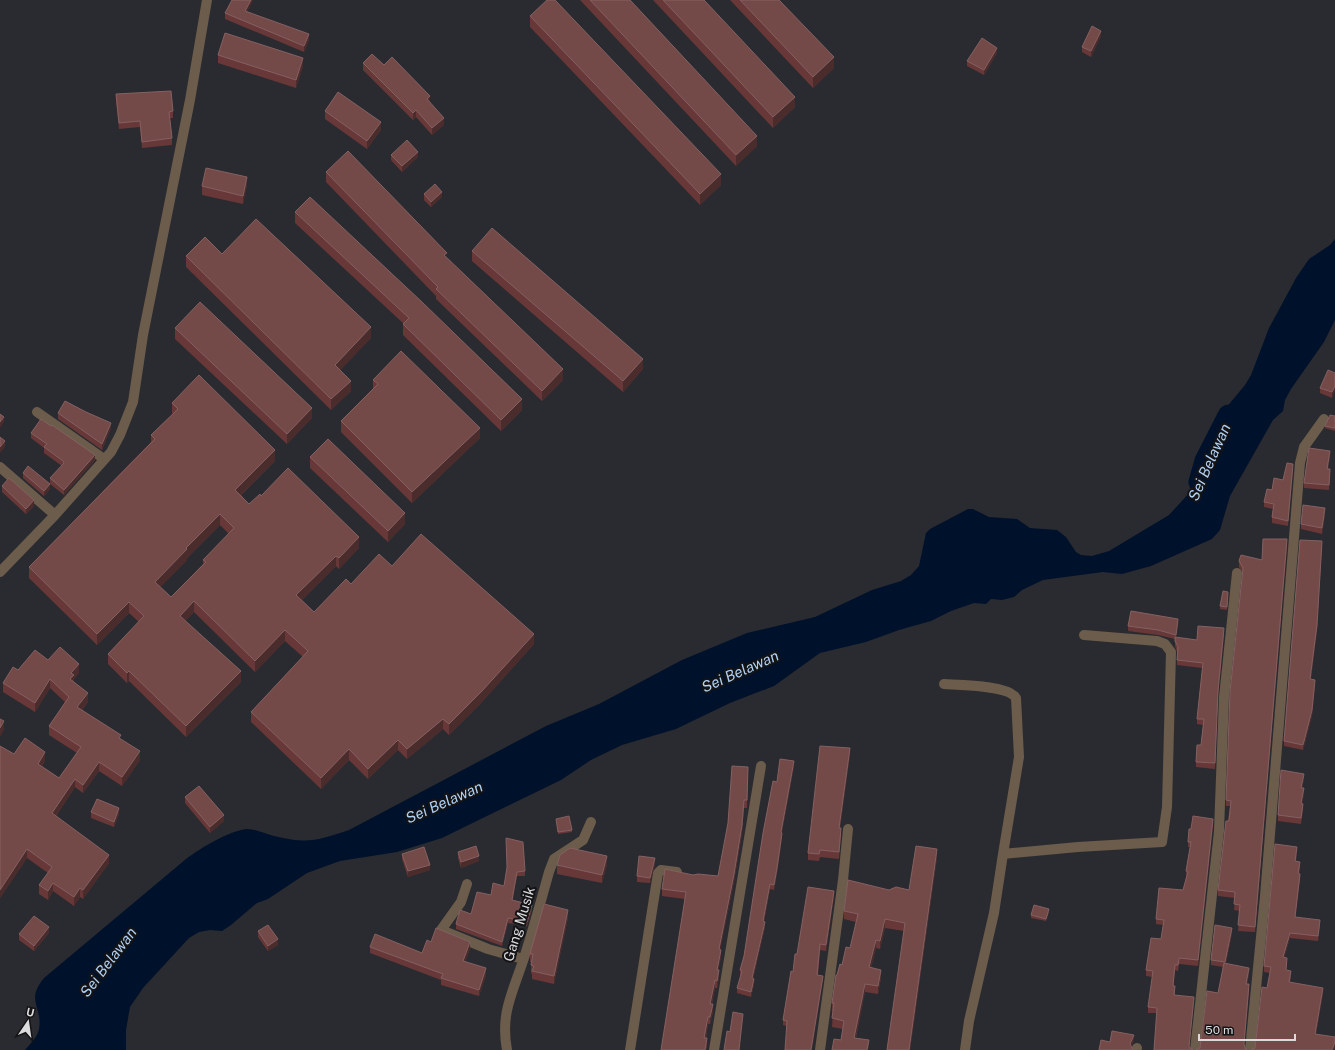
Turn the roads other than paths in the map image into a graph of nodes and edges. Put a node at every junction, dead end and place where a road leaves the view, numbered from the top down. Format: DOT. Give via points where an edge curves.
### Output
graph roads {
  1 [pos="207,0"];
  2 [pos="37,412"];
  3 [pos="1324,419"];
  4 [pos="104,459"];
  5 [pos="0,467"];
  6 [pos="55,515"];
  7 [pos="0,572"];
  8 [pos="1237,573"];
  9 [pos="1084,634"];
  10 [pos="944,684"];
  11 [pos="761,766"];
  12 [pos="591,822"];
  13 [pos="848,829"];
  14 [pos="1003,854"];
  15 [pos="688,874"];
  16 [pos="467,884"];
  17 [pos="523,959"];
  18 [pos="507,1050"];
  19 [pos="630,1050"];
  20 [pos="714,1050"];
  21 [pos="820,1050"];
  22 [pos="965,1050"];
  23 [pos="1195,1050"];
  24 [pos="1250,1050"];
  1 -- 4 [label="street" via="190,100 143,335 133,402 120,435"];
  2 -- 4 [label="street"];
  3 -- 24 [label="street" via="1304,447 1300,463"];
  4 -- 6 [label="street"];
  5 -- 6 [label="street"];
  6 -- 7 [label="street"];
  8 -- 23 [label="street" via="1224,697 1219,831"];
  9 -- 14 [label="street" via="1157,641 1165,644 1171,652 1167,802 1162,842 1078,846"];
  10 -- 14 [label="street" via="1004,689 1016,698 1019,757"];
  11 -- 20 [label="street"];
  12 -- 17 [label="street, Gang Musik" via="583,840 554,859"];
  13 -- 21 [label="street" via="846,881"];
  14 -- 22 [label="street" via="994,913 969,1021"];
  15 -- 19 [label="street" via="668,870 661,870 658,873"];
  16 -- 17 [label="street" via="461,902 442,930 488,949"];
  17 -- 18 [label="street, Gang Musik" via="505,1015"];
}
